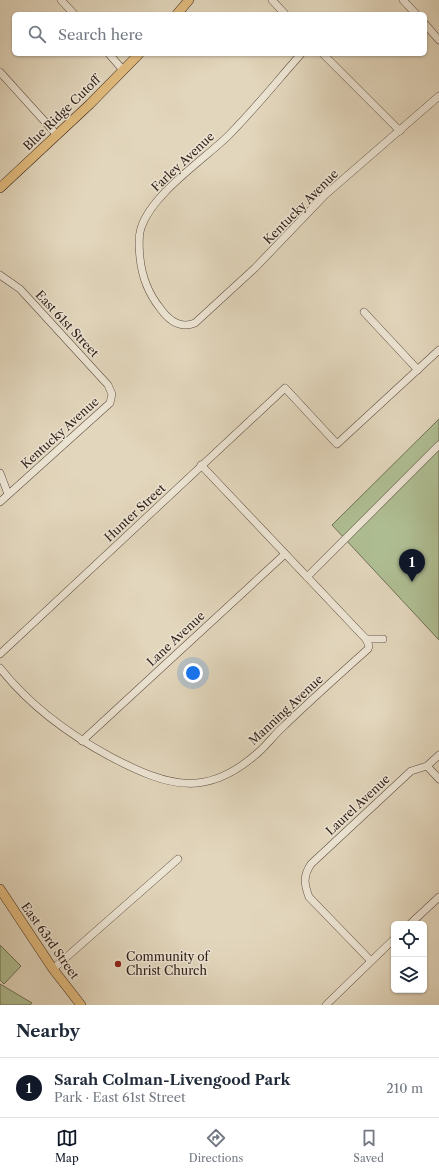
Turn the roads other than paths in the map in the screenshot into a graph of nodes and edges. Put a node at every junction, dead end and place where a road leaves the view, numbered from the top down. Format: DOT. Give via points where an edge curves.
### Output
graph roads {
  1 [pos="61,0"];
  2 [pos="189,0"];
  3 [pos="272,0"];
  4 [pos="404,0"];
  5 [pos="72,12"];
  6 [pos="179,12"];
  7 [pos="283,12"];
  8 [pos="414,12"];
  9 [pos="427,26"];
  10 [pos="439,40"];
  11 [pos="111,56"];
  12 [pos="137,56"];
  13 [pos="299,56"];
  14 [pos="325,56"];
  15 [pos="124,70"];
  16 [pos="0,72"];
  17 [pos="439,96"];
  18 [pos="400,131"];
  19 [pos="57,135"];
  20 [pos="0,188"];
  21 [pos="0,275"];
  22 [pos="364,312"];
  23 [pos="176,324"];
  24 [pos="439,350"];
  25 [pos="418,370"];
  26 [pos="112,394"];
  27 [pos="439,445"];
  28 [pos="201,465"];
  29 [pos="0,473"];
  30 [pos="8,494"];
  31 [pos="0,502"];
  32 [pos="285,554"];
  33 [pos="307,576"];
  34 [pos="366,639"];
  35 [pos="384,639"];
  36 [pos="0,654"];
  37 [pos="0,668"];
  38 [pos="82,741"];
  39 [pos="439,755"];
  40 [pos="427,766"];
  41 [pos="439,778"];
  42 [pos="178,859"];
  43 [pos="0,889"];
  44 [pos="439,897"];
  45 [pos="413,921"];
  46 [pos="391,942"];
  47 [pos="370,960"];
  48 [pos="53,969"];
  49 [pos="81,1005"];
  50 [pos="326,1005"];
  1 -- 5 [label="street"];
  2 -- 6 [label="main road"];
  3 -- 7 [label="street"];
  4 -- 8 [label="street"];
  9 -- 10 [label="street"];
  11 -- 15 [label="street"];
  12 -- 15 [label="main road, Blue Ridge Cutoff"];
  13 -- 23 [label="street, Farley Avenue" via="228,136 165,192 146,216 139,242 142,273 151,297 164,314"];
  14 -- 18 [label="street"];
  15 -- 19 [label="main road, Blue Ridge Cutoff"];
  16 -- 19 [label="street"];
  17 -- 18 [label="street, Kentucky Avenue"];
  18 -- 23 [label="street, Kentucky Avenue" via="325,195 255,268 195,323"];
  19 -- 20 [label="main road, Blue Ridge Cutoff"];
  21 -- 26 [label="street, East 61st Street" via="20,289 108,385"];
  22 -- 25 [label="street"];
  24 -- 25 [label="street"];
  25 -- 28 [label="street, Hunter Street" via="337,444 285,388"];
  26 -- 30 [label="street, Kentucky Avenue" via="110,403"];
  27 -- 33 [label="street"];
  28 -- 32 [label="street"];
  28 -- 36 [label="street, Hunter Street"];
  29 -- 30 [label="street"];
  30 -- 31 [label="street, Kentucky Avenue"];
  32 -- 33 [label="street"];
  32 -- 38 [label="street, Lane Avenue"];
  33 -- 34 [label="street"];
  34 -- 35 [label="street"];
  34 -- 38 [label="street, Manning Avenue" via="368,649 283,726 262,749 226,775 204,783 174,783 158,779"];
  37 -- 38 [label="street" via="34,705"];
  39 -- 40 [label="street, Laurel Avenue"];
  40 -- 41 [label="street"];
  40 -- 47 [label="street, Laurel Avenue" via="411,771 311,864 306,872 304,883 309,897"];
  42 -- 48 [label="street"];
  43 -- 48 [label="main road, East 63rd Street"];
  44 -- 45 [label="street"];
  46 -- 47 [label="street"];
  47 -- 50 [label="street"];
  48 -- 49 [label="main road, East 63rd Street"];
}
